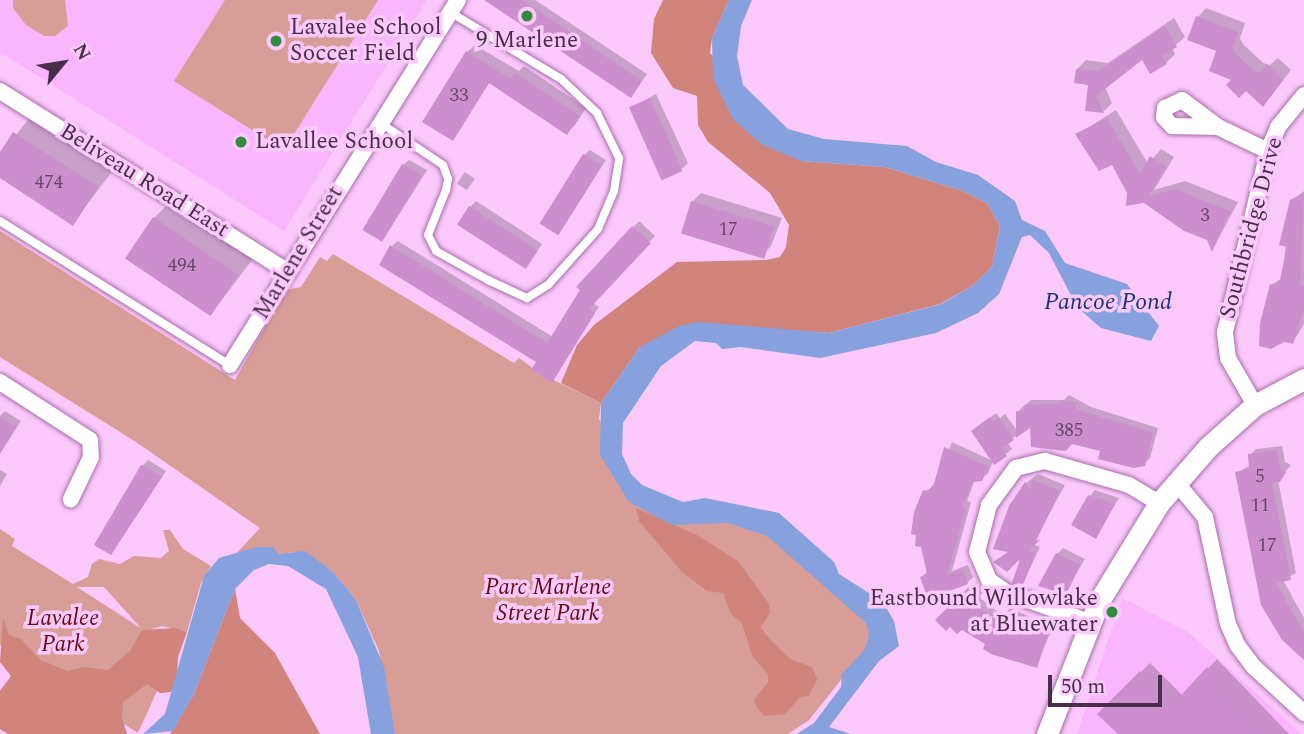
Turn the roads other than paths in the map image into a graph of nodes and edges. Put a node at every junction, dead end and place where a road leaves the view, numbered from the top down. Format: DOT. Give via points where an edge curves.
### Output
graph roads {
  1 [pos="454,6"];
  2 [pos="0,91"];
  3 [pos="1304,95"];
  4 [pos="379,122"];
  5 [pos="1218,127"];
  6 [pos="1268,152"];
  7 [pos="0,221"];
  8 [pos="288,272"];
  9 [pos="230,365"];
  10 [pos="1304,379"];
  11 [pos="0,382"];
  12 [pos="1255,405"];
  13 [pos="1176,482"];
  14 [pos="71,499"];
  15 [pos="1160,503"];
  16 [pos="1089,622"];
  17 [pos="1304,713"];
  18 [pos="1047,734"];
  1 -- 4 [label="street, Marlene Street"];
  1 -- 4 [label="lane" via="561,79 597,113 619,159 614,191 598,229 548,285 527,298 488,280 436,251 428,235 446,190 443,164"];
  2 -- 8 [label="street, Beliveau Road East"];
  3 -- 6 [label="street, Southbridge Drive" via="1278,127"];
  4 -- 8 [label="street, Marlene Street"];
  5 -- 6 [label="street"];
  6 -- 12 [label="street, Southbridge Drive" via="1224,332 1228,358"];
  7 -- 9 [label="lane"];
  8 -- 9 [label="street, Marlene Street"];
  10 -- 12 [label="street"];
  11 -- 14 [label="street" via="90,440 91,457"];
  12 -- 13 [label="street"];
  13 -- 15 [label="street"];
  13 -- 17 [label="street" via="1205,517 1228,624 1238,646"];
  15 -- 16 [label="street" via="1128,548"];
  15 -- 16 [label="street" via="1129,485 1045,461 1016,468 989,505 977,552 989,580 1006,592"];
  16 -- 18 [label="street"];
}
